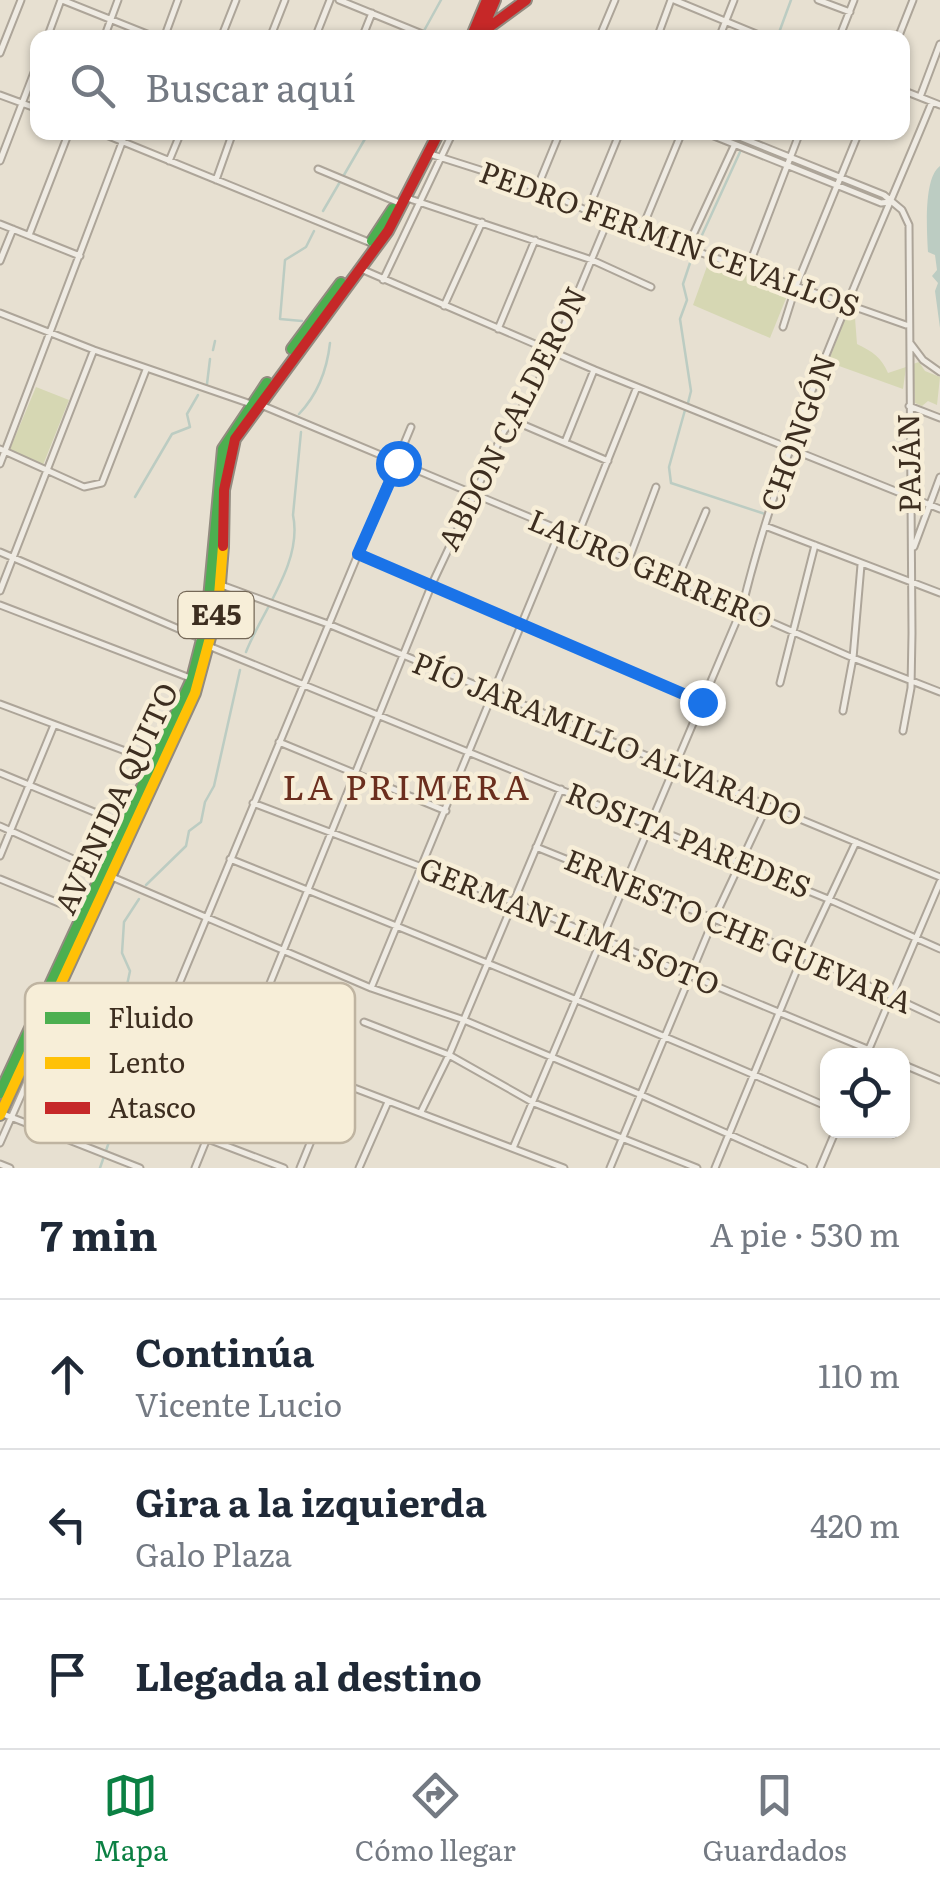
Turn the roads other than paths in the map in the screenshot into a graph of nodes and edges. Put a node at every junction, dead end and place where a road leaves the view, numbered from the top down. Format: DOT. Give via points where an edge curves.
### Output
graph roads {
  1 [pos="21,0"];
  2 [pos="61,0"];
  3 [pos="118,0"];
  4 [pos="178,0"];
  5 [pos="236,0"];
  6 [pos="285,0"];
  7 [pos="330,0"];
  8 [pos="338,0"];
  9 [pos="487,0"];
  10 [pos="495,0"];
  11 [pos="526,0"];
  12 [pos="615,0"];
  13 [pos="672,0"];
  14 [pos="734,0"];
  15 [pos="818,0"];
  16 [pos="854,0"];
  17 [pos="913,0"];
  18 [pos="850,12"];
  19 [pos="372,13"];
  20 [pos="111,18"];
  21 [pos="726,20"];
  22 [pos="50,30"];
  23 [pos="107,30"];
  24 [pos="141,30"];
  25 [pos="165,30"];
  26 [pos="224,30"];
  27 [pos="273,30"];
  28 [pos="318,30"];
  29 [pos="365,30"];
  30 [pos="408,30"];
  31 [pos="479,30"];
  32 [pos="480,30"];
  33 [pos="485,30"];
  34 [pos="602,30"];
  35 [pos="660,30"];
  36 [pos="722,30"];
  37 [pos="748,30"];
  38 [pos="842,30"];
  39 [pos="901,30"];
  40 [pos="940,44"];
  41 [pos="0,53"];
  42 [pos="30,83"];
  43 [pos="910,93"];
  44 [pos="0,95"];
  45 [pos="920,97"];
  46 [pos="932,102"];
  47 [pos="22,104"];
  48 [pos="940,105"];
  49 [pos="30,106"];
  50 [pos="66,140"];
  51 [pos="117,140"];
  52 [pos="178,140"];
  53 [pos="231,140"];
  54 [pos="431,140"];
  55 [pos="433,140"];
  56 [pos="450,140"];
  57 [pos="557,140"];
  58 [pos="617,140"];
  59 [pos="679,140"];
  60 [pos="724,140"];
  61 [pos="736,140"];
  62 [pos="750,140"];
  63 [pos="797,140"];
  64 [pos="856,140"];
  65 [pos="122,142"];
  66 [pos="734,144"];
  67 [pos="430,154"];
  68 [pos="790,157"];
  69 [pos="442,158"];
  70 [pos="0,161"];
  71 [pos="169,161"];
  72 [pos="786,165"];
  73 [pos="318,169"];
  74 [pos="841,178"];
  75 [pos="216,180"];
  76 [pos="838,186"];
  77 [pos="537,188"];
  78 [pos="402,200"];
  79 [pos="890,202"];
  80 [pos="422,203"];
  81 [pos="588,210"];
  82 [pos="608,220"];
  83 [pos="482,222"];
  84 [pos="0,224"];
  85 [pos="13,230"];
  86 [pos="641,231"];
  87 [pos="29,236"];
  88 [pos="536,240"];
  89 [pos="372,243"];
  90 [pos="688,248"];
  91 [pos="80,256"];
  92 [pos="592,260"];
  93 [pos="0,261"];
  94 [pos="361,268"];
  95 [pos="748,268"];
  96 [pos="383,280"];
  97 [pos="796,286"];
  98 [pos="651,287"];
  99 [pos="848,306"];
  100 [pos="444,307"];
  101 [pos="0,312"];
  102 [pos="908,326"];
  103 [pos="783,327"];
  104 [pos="498,330"];
  105 [pos="50,333"];
  106 [pos="909,342"];
  107 [pos="94,350"];
  108 [pos="553,352"];
  109 [pos="146,369"];
  110 [pos="594,370"];
  111 [pos="940,372"];
  112 [pos="636,386"];
  113 [pos="254,404"];
  114 [pos="909,406"];
  115 [pos="940,418"];
  116 [pos="512,420"];
  117 [pos="412,428"];
  118 [pos="565,442"];
  119 [pos="792,449"];
  120 [pos="2,450"];
  121 [pos="608,460"];
  122 [pos="398,463"];
  123 [pos="0,464"];
  124 [pos="47,472"];
  125 [pos="940,477"];
  126 [pos="656,487"];
  127 [pos="472,495"];
  128 [pos="910,498"];
  129 [pos="930,506"];
  130 [pos="940,509"];
  131 [pos="706,511"];
  132 [pos="765,526"];
  133 [pos="560,531"];
  134 [pos="577,537"];
  135 [pos="815,544"];
  136 [pos="912,550"];
  137 [pos="0,552"];
  138 [pos="358,554"];
  139 [pos="13,558"];
  140 [pos="628,559"];
  141 [pos="862,565"];
  142 [pos="677,580"];
  143 [pos="912,582"];
  144 [pos="432,584"];
  145 [pos="221,585"];
  146 [pos="0,591"];
  147 [pos="940,593"];
  148 [pos="0,605"];
  149 [pos="742,608"];
  150 [pos="522,623"];
  151 [pos="328,624"];
  152 [pos="792,630"];
  153 [pos="208,643"];
  154 [pos="403,656"];
  155 [pos="853,658"];
  156 [pos="192,679"];
  157 [pos="910,680"];
  158 [pos="302,683"];
  159 [pos="780,683"];
  160 [pos="496,692"];
  161 [pos="940,692"];
  162 [pos="702,702"];
  163 [pos="0,704"];
  164 [pos="842,711"];
  165 [pos="380,716"];
  166 [pos="54,725"];
  167 [pos="903,731"];
  168 [pos="278,742"];
  169 [pos="470,754"];
  170 [pos="154,762"];
  171 [pos="674,767"];
  172 [pos="0,773"];
  173 [pos="355,776"];
  174 [pos="30,785"];
  175 [pos="562,789"];
  176 [pos="252,803"];
  177 [pos="767,806"];
  178 [pos="446,811"];
  179 [pos="125,825"];
  180 [pos="0,826"];
  181 [pos="651,826"];
  182 [pos="11,830"];
  183 [pos="331,834"];
  184 [pos="856,842"];
  185 [pos="536,847"];
  186 [pos="0,856"];
  187 [pos="230,860"];
  188 [pos="738,862"];
  189 [pos="422,867"];
  190 [pos="106,874"];
  191 [pos="940,879"];
  192 [pos="0,880"];
  193 [pos="626,884"];
  194 [pos="306,890"];
  195 [pos="828,899"];
  196 [pos="514,902"];
  197 [pos="84,913"];
  198 [pos="206,917"];
  199 [pos="713,920"];
  200 [pos="394,928"];
  201 [pos="917,938"];
  202 [pos="602,940"];
  203 [pos="940,949"];
  204 [pos="282,950"];
  205 [pos="803,955"];
  206 [pos="489,963"];
  207 [pos="690,976"];
  208 [pos="51,983"];
  209 [pos="62,983"];
  210 [pos="179,983"];
  211 [pos="269,983"];
  212 [pos="371,988"];
  213 [pos="891,996"];
  214 [pos="576,998"];
  215 [pos="780,1011"];
  216 [pos="940,1019"];
  217 [pos="464,1020"];
  218 [pos="364,1022"];
  219 [pos="664,1035"];
  220 [pos="25,1039"];
  221 [pos="859,1048"];
  222 [pos="869,1048"];
  223 [pos="449,1055"];
  224 [pos="552,1059"];
  225 [pos="910,1067"];
  226 [pos="25,1072"];
  227 [pos="755,1075"];
  228 [pos="940,1080"];
  229 [pos="355,1088"];
  230 [pos="0,1093"];
  231 [pos="639,1094"];
  232 [pos="388,1101"];
  233 [pos="534,1103"];
  234 [pos="820,1103"];
  235 [pos="422,1112"];
  236 [pos="3,1114"];
  237 [pos="729,1134"];
  238 [pos="622,1137"];
  239 [pos="833,1138"];
  240 [pos="77,1143"];
  241 [pos="205,1143"];
  242 [pos="214,1143"];
  243 [pos="310,1143"];
  244 [pos="0,1144"];
  245 [pos="514,1148"];
  246 [pos="0,1164"];
  247 [pos="10,1168"];
  248 [pos="140,1168"];
  249 [pos="195,1168"];
  250 [pos="284,1168"];
  251 [pos="300,1168"];
  252 [pos="360,1168"];
  253 [pos="564,1168"];
  254 [pos="610,1168"];
  255 [pos="696,1168"];
  256 [pos="715,1168"];
  257 [pos="804,1168"];
  258 [pos="820,1168"];
  1 -- 41 [label="street"];
  2 -- 20 [label="street"];
  2 -- 22 [label="street"];
  3 -- 20 [label="street"];
  4 -- 25 [label="street"];
  5 -- 26 [label="street"];
  6 -- 27 [label="street"];
  7 -- 28 [label="street"];
  8 -- 19 [label="street"];
  9 -- 31 [label="highway"];
  10 -- 32 [label="highway"];
  11 -- 33 [label="highway"];
  12 -- 34 [label="street"];
  13 -- 21 [label="street"];
  13 -- 35 [label="street"];
  14 -- 21 [label="street"];
  15 -- 18 [label="street"];
  16 -- 18 [label="street"];
  17 -- 39 [label="street"];
  18 -- 38 [label="street"];
  19 -- 29 [label="street"];
  19 -- 30 [label="street"];
  20 -- 23 [label="street"];
  20 -- 24 [label="street"];
  21 -- 36 [label="street"];
  21 -- 37 [label="street"];
  40 -- 45 [label="street"];
  42 -- 47 [label="street"];
  43 -- 45 [label="street"];
  44 -- 47 [label="street"];
  45 -- 46 [label="street"];
  46 -- 48 [label="street"];
  46 -- 79 [label="street, CHONGÓN"];
  47 -- 49 [label="street"];
  47 -- 70 [label="street"];
  50 -- 87 [label="street"];
  51 -- 65 [label="street"];
  52 -- 71 [label="street"];
  53 -- 75 [label="street"];
  54 -- 78 [label="highway, AVENIDA QUITO / E45"];
  55 -- 67 [label="highway, AVENIDA QUITO / E45"];
  56 -- 69 [label="street"];
  57 -- 77 [label="street"];
  58 -- 81 [label="street"];
  59 -- 86 [label="street"];
  60 -- 66 [label="street"];
  61 -- 66 [label="street"];
  62 -- 68 [label="street"];
  63 -- 68 [label="street"];
  64 -- 74 [label="street"];
  65 -- 71 [label="street"];
  65 -- 91 [label="street"];
  66 -- 72 [label="street"];
  66 -- 90 [label="street"];
  67 -- 69 [label="street, PEDRO FERMIN CEVALLOS"];
  67 -- 78 [label="highway, AVENIDA QUITO / E45"];
  68 -- 72 [label="street"];
  68 -- 74 [label="street"];
  69 -- 77 [label="street, PEDRO FERMIN CEVALLOS"];
  69 -- 80 [label="street"];
  71 -- 75 [label="street"];
  72 -- 76 [label="street"];
  72 -- 95 [label="street"];
  73 -- 78 [label="street"];
  74 -- 76 [label="street"];
  74 -- 79 [label="street"];
  75 -- 89 [label="street"];
  76 -- 79 [label="street"];
  76 -- 97 [label="street"];
  77 -- 81 [label="street, PEDRO FERMIN CEVALLOS"];
  78 -- 80 [label="street"];
  78 -- 89 [label="highway, AVENIDA QUITO / E45"];
  78 -- 94 [label="highway, AVENIDA QUITO / E45"];
  79 -- 99 [label="street, CHONGÓN"];
  79 -- 102 [label="street, PAJÁN" via="909,224"];
  80 -- 83 [label="street"];
  80 -- 96 [label="street"];
  81 -- 82 [label="street, PEDRO FERMIN CEVALLOS"];
  82 -- 86 [label="street, PEDRO FERMIN CEVALLOS"];
  82 -- 92 [label="street, ABDON CALDERON"];
  83 -- 88 [label="street"];
  83 -- 100 [label="street"];
  84 -- 85 [label="street"];
  85 -- 87 [label="street"];
  85 -- 93 [label="street"];
  86 -- 90 [label="street, PEDRO FERMIN CEVALLOS"];
  87 -- 91 [label="street"];
  88 -- 92 [label="street"];
  88 -- 104 [label="street"];
  89 -- 113 [label="highway, AVENIDA QUITO / E45"];
  90 -- 95 [label="street, PEDRO FERMIN CEVALLOS"];
  91 -- 105 [label="street"];
  92 -- 98 [label="street"];
  92 -- 108 [label="street, ABDON CALDERON"];
  94 -- 96 [label="street"];
  94 -- 113 [label="highway, AVENIDA QUITO / E45"];
  95 -- 97 [label="street, PEDRO FERMIN CEVALLOS"];
  96 -- 100 [label="street"];
  97 -- 99 [label="street, PEDRO FERMIN CEVALLOS"];
  97 -- 103 [label="street"];
  99 -- 102 [label="street, PEDRO FERMIN CEVALLOS"];
  99 -- 119 [label="street, CHONGÓN"];
  100 -- 104 [label="street"];
  101 -- 105 [label="street, LAURO GERRERO"];
  102 -- 106 [label="street, PAJÁN"];
  104 -- 108 [label="street"];
  105 -- 107 [label="street, LAURO GERRERO"];
  105 -- 120 [label="street"];
  106 -- 111 [label="street"];
  106 -- 114 [label="street, PAJÁN"];
  107 -- 109 [label="street, LAURO GERRERO"];
  107 -- 124 [label="street"];
  108 -- 110 [label="street"];
  108 -- 116 [label="street, ABDON CALDERON"];
  109 -- 113 [label="street, LAURO GERRERO"];
  109 -- 124 [label="street" via="102,483 84,487"];
  110 -- 112 [label="street"];
  110 -- 118 [label="street"];
  112 -- 119 [label="street"];
  112 -- 121 [label="street"];
  113 -- 122 [label="street, LAURO GERRERO"];
  113 -- 145 [label="highway, AVENIDA QUITO / E45" via="227,466"];
  113 -- 153 [label="highway, AVENIDA QUITO / E45" via="229,437 220,464"];
  114 -- 115 [label="street"];
  114 -- 128 [label="street, PAJÁN"];
  116 -- 118 [label="street"];
  116 -- 127 [label="street, ABDON CALDERON"];
  117 -- 122 [label="street"];
  118 -- 121 [label="street"];
  119 -- 128 [label="street"];
  119 -- 132 [label="street, CHONGÓN"];
  120 -- 123 [label="street"];
  120 -- 124 [label="street"];
  121 -- 134 [label="street"];
  122 -- 127 [label="street, LAURO GERRERO"];
  122 -- 138 [label="street"];
  124 -- 139 [label="street"];
  125 -- 129 [label="street"];
  126 -- 140 [label="street"];
  127 -- 133 [label="street, LAURO GERRERO"];
  127 -- 144 [label="street, ABDON CALDERON"];
  128 -- 129 [label="street"];
  128 -- 136 [label="street, PAJÁN"];
  129 -- 130 [label="street"];
  129 -- 136 [label="street"];
  131 -- 142 [label="street"];
  132 -- 135 [label="street"];
  132 -- 149 [label="street, CHONGÓN"];
  133 -- 134 [label="street, LAURO GERRERO"];
  133 -- 150 [label="street"];
  134 -- 140 [label="street, LAURO GERRERO"];
  135 -- 141 [label="street"];
  135 -- 152 [label="street"];
  136 -- 143 [label="street, PAJÁN"];
  137 -- 139 [label="street, ROSITA PAREDES"];
  138 -- 144 [label="street"];
  138 -- 151 [label="street"];
  139 -- 146 [label="street"];
  139 -- 153 [label="street, ROSITA PAREDES"];
  140 -- 142 [label="street, LAURO GERRERO"];
  141 -- 143 [label="street"];
  141 -- 155 [label="street"];
  142 -- 149 [label="street, LAURO GERRERO"];
  143 -- 147 [label="street"];
  143 -- 157 [label="street, PAJÁN"];
  144 -- 150 [label="street"];
  144 -- 154 [label="street, ABDON CALDERON"];
  145 -- 151 [label="street, PÍO JARAMILLO ALVARADO"];
  145 -- 153 [label="highway, AVENIDA QUITO / E45"];
  148 -- 156 [label="street"];
  149 -- 152 [label="street, LAURO GERRERO"];
  149 -- 162 [label="street, CHONGÓN"];
  150 -- 160 [label="street"];
  150 -- 162 [label="street"];
  151 -- 154 [label="street, PÍO JARAMILLO ALVARADO"];
  151 -- 158 [label="street"];
  152 -- 155 [label="street, LAURO GERRERO"];
  152 -- 159 [label="street"];
  153 -- 156 [label="highway, AVENIDA QUITO / E45"];
  153 -- 158 [label="street, ROSITA PAREDES"];
  153 -- 190 [label="highway, AVENIDA QUITO / E45" via="195,693"];
  154 -- 160 [label="street, PÍO JARAMILLO ALVARADO"];
  154 -- 165 [label="street, ABDON CALDERON"];
  155 -- 157 [label="street, LAURO GERRERO"];
  155 -- 164 [label="street"];
  156 -- 170 [label="highway, AVENIDA QUITO / E45"];
  157 -- 161 [label="street, LAURO GERRERO"];
  157 -- 167 [label="street, PAJÁN"];
  158 -- 165 [label="street, ROSITA PAREDES"];
  158 -- 168 [label="street"];
  160 -- 169 [label="street"];
  160 -- 171 [label="street, PÍO JARAMILLO ALVARADO"];
  162 -- 171 [label="street, CHONGÓN"];
  163 -- 166 [label="street"];
  165 -- 169 [label="street, ROSITA PAREDES"];
  165 -- 173 [label="street, ABDON CALDERON"];
  166 -- 170 [label="street"];
  166 -- 174 [label="street"];
  168 -- 173 [label="street"];
  168 -- 176 [label="street"];
  169 -- 175 [label="street, ROSITA PAREDES"];
  169 -- 178 [label="street"];
  170 -- 179 [label="highway, AVENIDA QUITO / E45"];
  171 -- 177 [label="street, PÍO JARAMILLO ALVARADO"];
  171 -- 181 [label="street, CHONGÓN"];
  172 -- 174 [label="street"];
  173 -- 178 [label="street"];
  173 -- 183 [label="street, ABDON CALDERON"];
  174 -- 179 [label="street"];
  174 -- 182 [label="street"];
  175 -- 181 [label="street, ROSITA PAREDES"];
  175 -- 185 [label="street"];
  176 -- 183 [label="street, GERMAN LIMA SOTO"];
  176 -- 187 [label="street"];
  177 -- 184 [label="street, PÍO JARAMILLO ALVARADO"];
  177 -- 188 [label="street"];
  178 -- 189 [label="street"];
  179 -- 190 [label="highway, AVENIDA QUITO / E45"];
  180 -- 182 [label="street"];
  181 -- 188 [label="street, ROSITA PAREDES"];
  181 -- 193 [label="street, CHONGÓN"];
  182 -- 186 [label="street"];
  182 -- 190 [label="street"];
  183 -- 189 [label="street, GERMAN LIMA SOTO"];
  183 -- 194 [label="street, ABDON CALDERON"];
  184 -- 191 [label="street, PÍO JARAMILLO ALVARADO"];
  184 -- 195 [label="street"];
  185 -- 193 [label="street, ERNESTO CHE GUEVARA"];
  185 -- 196 [label="street"];
  187 -- 194 [label="street"];
  187 -- 198 [label="street"];
  188 -- 195 [label="street, ROSITA PAREDES"];
  188 -- 199 [label="street"];
  189 -- 196 [label="street, GERMAN LIMA SOTO"];
  189 -- 200 [label="street"];
  190 -- 197 [label="highway, AVENIDA QUITO / E45"];
  190 -- 198 [label="street"];
  190 -- 209 [label="highway, AVENIDA QUITO / E45"];
  191 -- 201 [label="street"];
  192 -- 197 [label="street"];
  193 -- 199 [label="street, ERNESTO CHE GUEVARA"];
  193 -- 202 [label="street, CHONGÓN"];
  194 -- 200 [label="street"];
  194 -- 204 [label="street, ABDON CALDERON"];
  195 -- 201 [label="street, ROSITA PAREDES"];
  195 -- 205 [label="street"];
  196 -- 202 [label="street, GERMAN LIMA SOTO"];
  196 -- 206 [label="street"];
  197 -- 208 [label="highway, AVENIDA QUITO / E45"];
  198 -- 204 [label="street"];
  198 -- 210 [label="street"];
  199 -- 205 [label="street, ERNESTO CHE GUEVARA"];
  199 -- 207 [label="street"];
  200 -- 206 [label="street"];
  200 -- 212 [label="street"];
  201 -- 203 [label="street, ROSITA PAREDES"];
  201 -- 213 [label="street"];
  202 -- 207 [label="street, GERMAN LIMA SOTO"];
  202 -- 214 [label="street, CHONGÓN"];
  204 -- 211 [label="street, ABDON CALDERON"];
  204 -- 212 [label="street"];
  205 -- 213 [label="street, ERNESTO CHE GUEVARA"];
  205 -- 215 [label="street"];
  206 -- 214 [label="street"];
  206 -- 217 [label="street"];
  207 -- 215 [label="street, GERMAN LIMA SOTO"];
  207 -- 219 [label="street"];
  212 -- 217 [label="street"];
  213 -- 216 [label="street, ERNESTO CHE GUEVARA"];
  213 -- 222 [label="street"];
  214 -- 219 [label="street"];
  214 -- 224 [label="street, CHONGÓN"];
  215 -- 221 [label="street, GERMAN LIMA SOTO"];
  215 -- 227 [label="street"];
  217 -- 223 [label="street"];
  217 -- 224 [label="street"];
  218 -- 223 [label="street"];
  219 -- 227 [label="street"];
  219 -- 231 [label="street"];
  220 -- 230 [label="highway, AVENIDA QUITO / E45"];
  223 -- 233 [label="street"];
  223 -- 235 [label="street"];
  224 -- 231 [label="street"];
  224 -- 233 [label="street, CHONGÓN"];
  225 -- 228 [label="street"];
  226 -- 236 [label="highway, AVENIDA QUITO / E45"];
  227 -- 234 [label="street"];
  227 -- 237 [label="street"];
  229 -- 232 [label="street"];
  231 -- 237 [label="street"];
  231 -- 238 [label="street"];
  232 -- 235 [label="street"];
  232 -- 252 [label="street"];
  233 -- 238 [label="street"];
  233 -- 245 [label="street, CHONGÓN"];
  235 -- 245 [label="street"];
  236 -- 244 [label="street"];
  237 -- 256 [label="street"];
  237 -- 257 [label="street"];
  238 -- 254 [label="street"];
  238 -- 255 [label="street"];
  239 -- 258 [label="street"];
  240 -- 248 [label="street"];
  241 -- 249 [label="street, ABDON CALDERON"];
  242 -- 250 [label="street"];
  243 -- 251 [label="street"];
  245 -- 253 [label="street"];
  246 -- 247 [label="street"];
}
